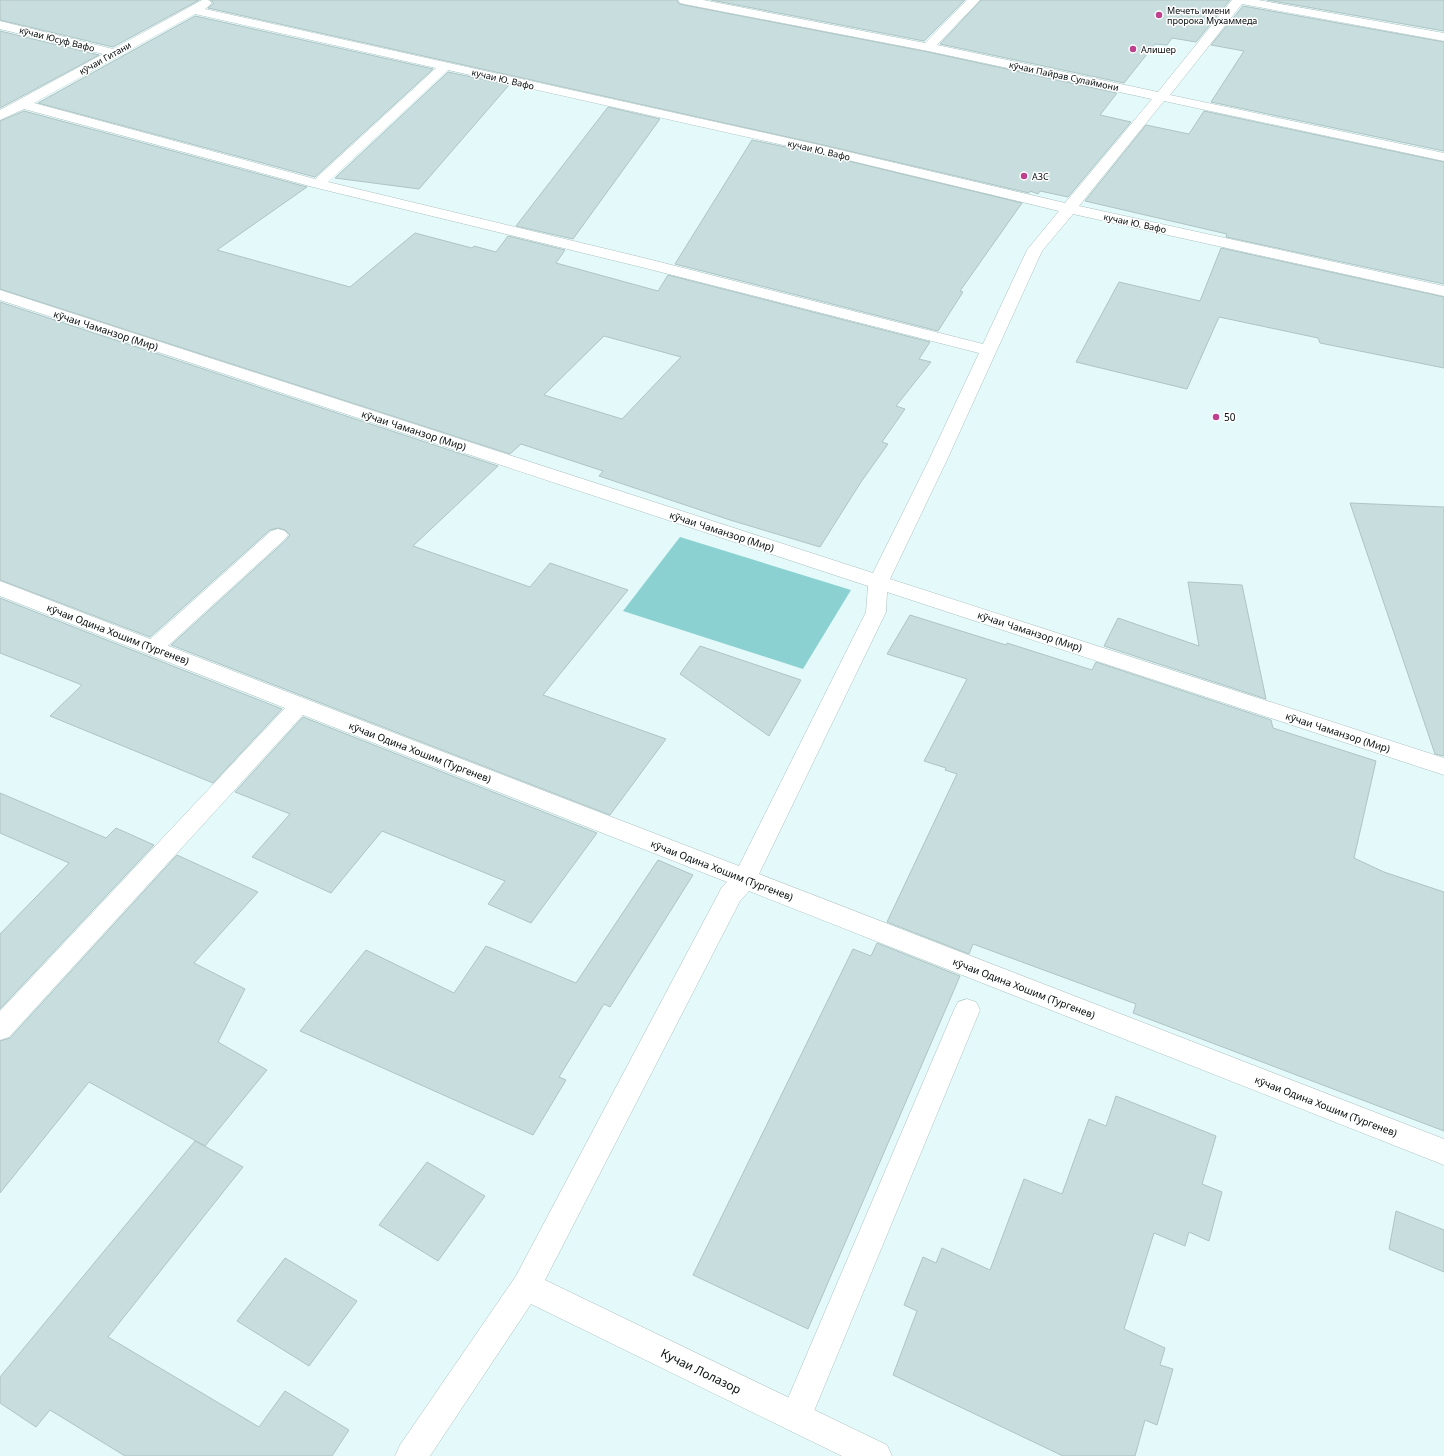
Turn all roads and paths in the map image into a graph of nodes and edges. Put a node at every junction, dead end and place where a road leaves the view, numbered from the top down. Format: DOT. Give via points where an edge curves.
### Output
graph roads {
  1 [pos="210,0"];
  2 [pos="684,0"];
  3 [pos="974,0"];
  4 [pos="1239,0"];
  5 [pos="720,3"];
  6 [pos="194,10"];
  7 [pos="0,25"];
  8 [pos="1444,37"];
  9 [pos="928,47"];
  10 [pos="114,53"];
  11 [pos="445,66"];
  12 [pos="1161,97"];
  13 [pos="22,104"];
  14 [pos="0,116"];
  15 [pos="1444,157"];
  16 [pos="318,184"];
  17 [pos="1070,208"];
  18 [pos="1444,291"];
  19 [pos="0,295"];
  20 [pos="989,350"];
  21 [pos="278,535"];
  22 [pos="878,582"];
  23 [pos="3,594"];
  24 [pos="153,648"];
  25 [pos="300,705"];
  26 [pos="1444,767"];
  27 [pos="745,879"];
  28 [pos="967,1010"];
  29 [pos="0,1029"];
  30 [pos="1444,1152"];
  31 [pos="526,1286"];
  32 [pos="796,1417"];
  33 [pos="411,1456"];
  34 [pos="876,1456"];
  1 -- 6 [label="street, кӯчаи Гитани"];
  2 -- 5 [label="street, кӯчаи Пайрав Сулаймони"];
  3 -- 9 [label="street"];
  4 -- 8 [label="street"];
  4 -- 12 [label="street"];
  5 -- 9 [label="street, кӯчаи Пайрав Сулаймони"];
  6 -- 10 [label="street, кӯчаи Гитани"];
  6 -- 11 [label="street, кучаи Ю. Вафо"];
  7 -- 10 [label="street, кӯчаи Юсуф Вафо"];
  9 -- 12 [label="street, кӯчаи Пайрав Сулаймони"];
  10 -- 13 [label="street, кӯчаи Гитани"];
  11 -- 16 [label="street"];
  11 -- 17 [label="street, кучаи Ю. Вафо"];
  12 -- 15 [label="street, кӯчаи Пайрав Сулаймони"];
  12 -- 17 [label="street"];
  13 -- 14 [label="street, кӯчаи Гитани"];
  13 -- 16 [label="street"];
  16 -- 20 [label="street"];
  17 -- 18 [label="street, кучаи Ю. Вафо"];
  17 -- 20 [label="street" via="1035,250"];
  19 -- 22 [label="street, кӯчаи Чаманзор (Мир)"];
  20 -- 22 [label="street"];
  21 -- 24 [label="street"];
  22 -- 26 [label="street, кӯчаи Чаманзор (Мир)"];
  22 -- 27 [label="street" via="876,612"];
  23 -- 24 [label="street, кӯчаи Одина Хошим (Тургенев)"];
  24 -- 25 [label="street, кӯчаи Одина Хошим (Тургенев)"];
  25 -- 27 [label="street, кӯчаи Одина Хошим (Тургенев)"];
  25 -- 29 [label="street"];
  27 -- 30 [label="street, кӯчаи Одина Хошим (Тургенев)"];
  27 -- 31 [label="street" via="731,894"];
  28 -- 32 [label="street"];
  31 -- 32 [label="street, Кучаи Лолазор"];
  31 -- 33 [label="street"];
  32 -- 34 [label="street, Кучаи Лолазор"];
}
